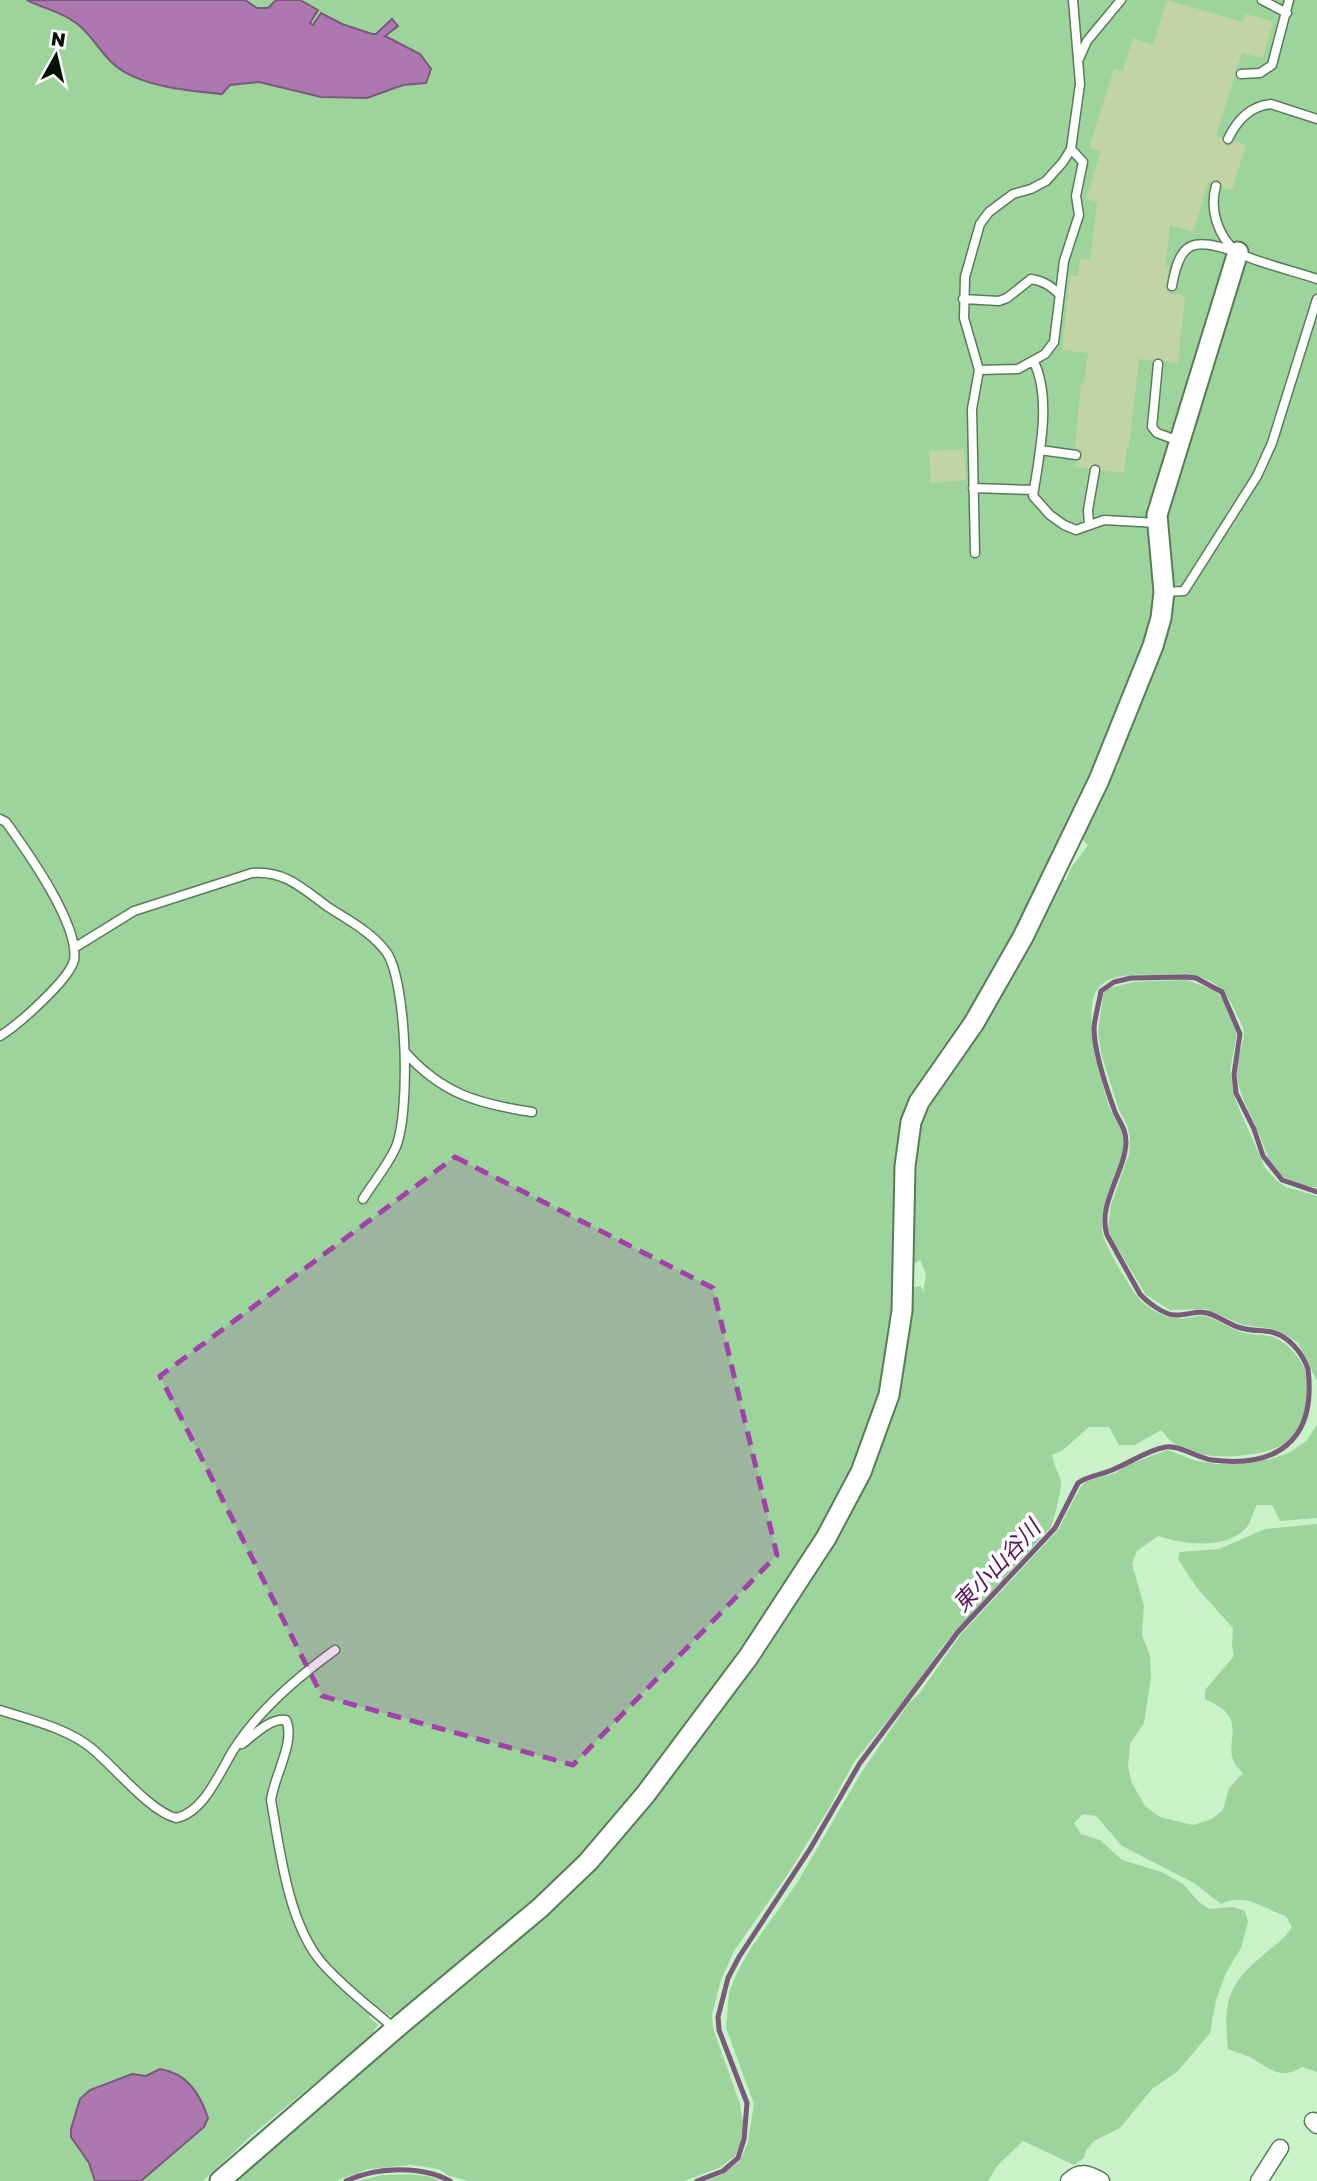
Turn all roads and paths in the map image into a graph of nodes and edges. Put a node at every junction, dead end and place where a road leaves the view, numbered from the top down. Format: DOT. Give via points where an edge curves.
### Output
graph roads {
  1 [pos="1073,0"];
  2 [pos="1121,0"];
  3 [pos="1262,0"];
  4 [pos="1289,0"];
  5 [pos="1287,13"];
  6 [pos="1078,61"];
  7 [pos="1241,74"];
  8 [pos="1317,120"];
  9 [pos="1228,139"];
  10 [pos="1071,149"];
  11 [pos="1216,186"];
  12 [pos="1238,252"];
  13 [pos="1317,279"];
  14 [pos="1172,286"];
  15 [pos="1060,295"];
  16 [pos="963,299"];
  17 [pos="1317,299"];
  18 [pos="1034,362"];
  19 [pos="1158,364"];
  20 [pos="979,370"];
  21 [pos="1180,441"];
  22 [pos="1040,450"];
  23 [pos="1076,455"];
  24 [pos="1095,470"];
  25 [pos="973,488"];
  26 [pos="1034,490"];
  27 [pos="1158,523"];
  28 [pos="1089,524"];
  29 [pos="975,552"];
  30 [pos="1164,592"];
  31 [pos="0,819"];
  32 [pos="74,948"];
  33 [pos="0,1036"];
  34 [pos="405,1052"];
  35 [pos="532,1112"];
  36 [pos="363,1199"];
  37 [pos="335,1650"];
  38 [pos="0,1710"];
  39 [pos="233,1750"];
  40 [pos="395,2029"];
  41 [pos="1280,2148"];
  42 [pos="220,2181"];
  43 [pos="1069,2181"];
  44 [pos="1101,2181"];
  45 [pos="1259,2181"];
  1 -- 6 [label="lane"];
  2 -- 6 [label="lane" via="1087,41"];
  3 -- 5 [label="lane"];
  4 -- 5 [label="lane"];
  5 -- 7 [label="lane" via="1272,65 1260,73"];
  6 -- 10 [label="lane" via="1080,94"];
  8 -- 9 [label="lane" via="1264,105 1243,116"];
  10 -- 15 [label="lane" via="1083,162 1076,196 1079,215 1064,261"];
  10 -- 16 [label="lane" via="1046,181 1001,202 980,224"];
  11 -- 12 [label="lane" via="1215,220"];
  12 -- 13 [label="lane"];
  12 -- 14 [label="lane" via="1212,244 1187,247 1176,265"];
  12 -- 21 [label="street"];
  15 -- 16 [label="lane" via="1041,280 1031,279 1007,298"];
  15 -- 18 [label="lane" via="1054,342"];
  16 -- 20 [label="lane"];
  17 -- 30 [label="lane" via="1257,477 1184,591"];
  18 -- 20 [label="lane" via="1018,369"];
  18 -- 22 [label="lane" via="1042,390"];
  19 -- 21 [label="lane" via="1152,427"];
  20 -- 25 [label="lane" via="972,409"];
  21 -- 27 [label="street"];
  22 -- 23 [label="lane"];
  22 -- 26 [label="lane"];
  24 -- 28 [label="lane"];
  25 -- 26 [label="lane"];
  25 -- 29 [label="lane"];
  26 -- 28 [label="lane" via="1040,506 1064,525 1076,530"];
  27 -- 28 [label="lane" via="1104,520"];
  27 -- 30 [label="street"];
  30 -- 40 [label="street" via="1153,646 1093,792 1023,937 974,1023 919,1102 911,1122 905,1166 902,1311 889,1395 861,1472 832,1527 749,1656 645,1795 588,1862 540,1909"];
  31 -- 32 [label="lane" via="37,865"];
  32 -- 33 [label="lane" via="66,977"];
  32 -- 34 [label="lane" via="134,911 252,873 288,878 385,950 396,979"];
  34 -- 35 [label="lane" via="433,1079 465,1097"];
  34 -- 36 [label="lane" via="396,1148"];
  37 -- 39 [label="lane" via="308,1669"];
  38 -- 39 [label="lane" via="52,1727 89,1746 161,1811 176,1818 193,1811"];
  39 -- 40 [label="lane" via="271,1723 286,1720 288,1742 271,1800 298,1920 323,1965"];
  40 -- 42 [label="street"];
  41 -- 45 [label="street"];
  43 -- 44 [label="street" via="1088,2174"];
}
